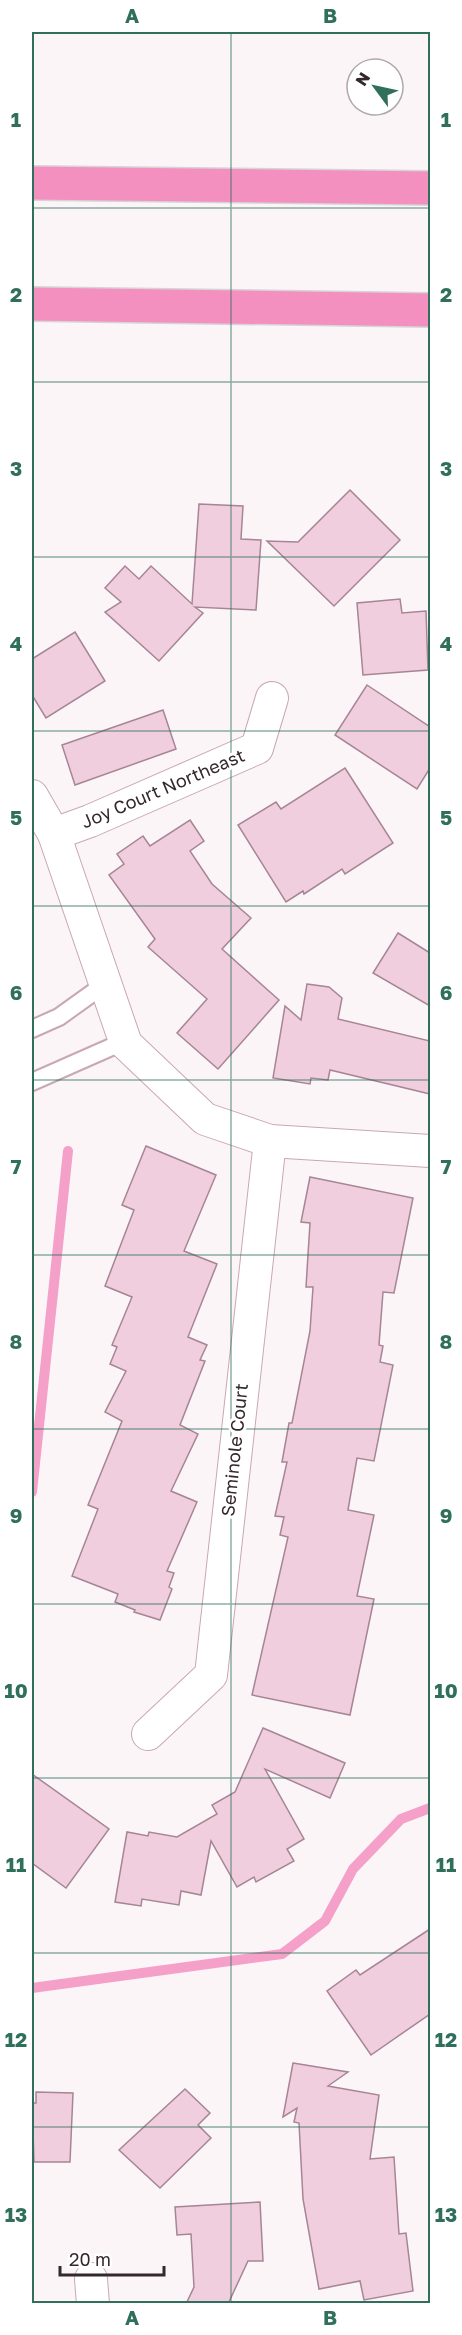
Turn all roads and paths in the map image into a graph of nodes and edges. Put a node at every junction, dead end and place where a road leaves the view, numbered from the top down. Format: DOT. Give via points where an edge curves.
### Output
graph roads {
  1 [pos="32,183"];
  2 [pos="430,188"];
  3 [pos="32,304"];
  4 [pos="430,309"];
  5 [pos="272,698"];
  6 [pos="32,796"];
  7 [pos="54,834"];
  8 [pos="105,984"];
  9 [pos="32,1029"];
  10 [pos="125,1041"];
  11 [pos="32,1082"];
  12 [pos="270,1141"];
  13 [pos="430,1151"];
  14 [pos="148,1734"];
  1 -- 2 [label="highway"];
  3 -- 4 [label="highway"];
  5 -- 7 [label="street, Joy Court Northeast" via="257,748"];
  6 -- 7 [label="street"];
  7 -- 8 [label="street"];
  8 -- 9 [label="lane" via="59,1017"];
  8 -- 10 [label="street"];
  10 -- 11 [label="lane"];
  10 -- 12 [label="street" via="205,1119"];
  12 -- 13 [label="street"];
  12 -- 14 [label="street, Seminole Court" via="211,1676"];
}
